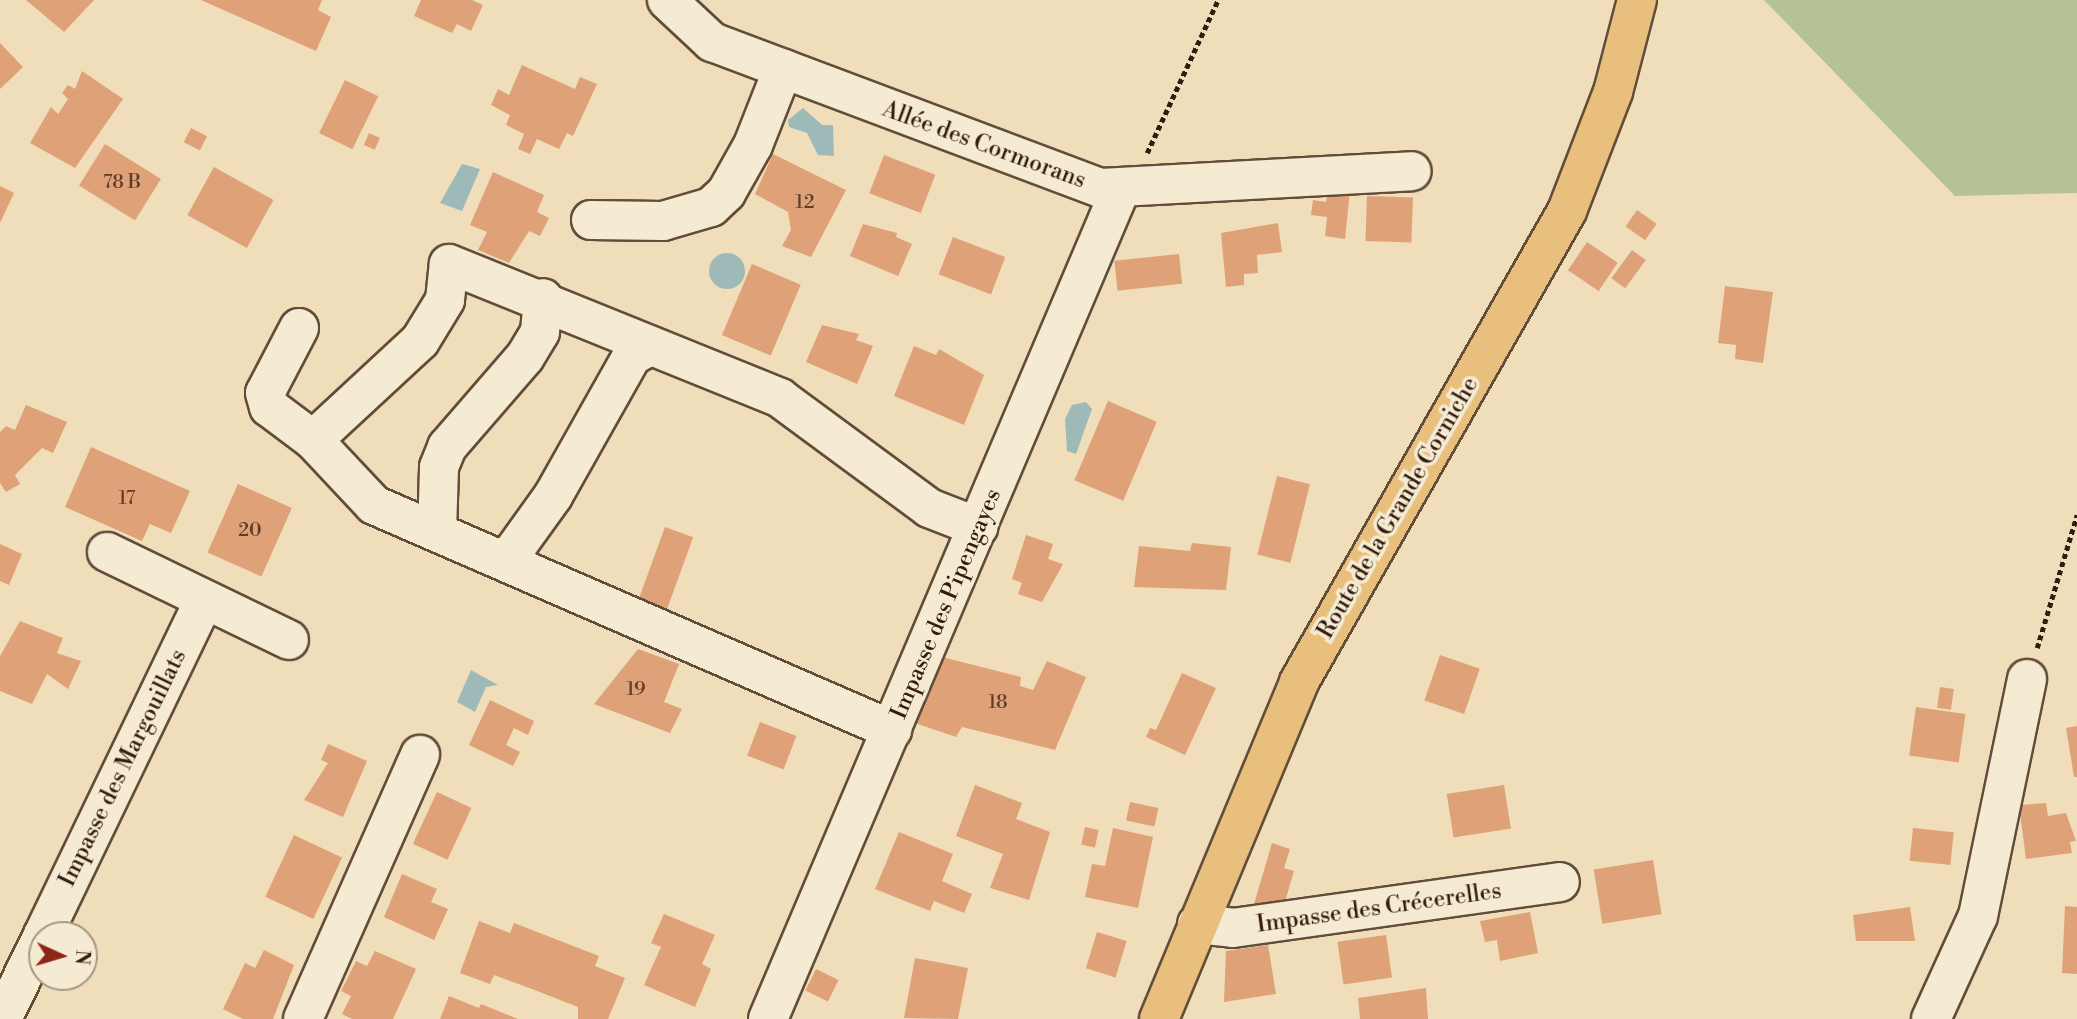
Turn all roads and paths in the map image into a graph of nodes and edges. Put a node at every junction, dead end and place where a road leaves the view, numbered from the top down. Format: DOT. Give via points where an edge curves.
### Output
graph roads {
  1 [pos="667,0"];
  2 [pos="1218,0"];
  3 [pos="1637,0"];
  4 [pos="783,69"];
  5 [pos="1412,171"];
  6 [pos="1129,186"];
  7 [pos="591,220"];
  8 [pos="543,298"];
  9 [pos="299,328"];
  10 [pos="650,346"];
  11 [pos="313,440"];
  12 [pos="2077,515"];
  13 [pos="978,527"];
  14 [pos="437,532"];
  15 [pos="107,552"];
  16 [pos="507,561"];
  17 [pos="204,601"];
  18 [pos="289,640"];
  19 [pos="2027,679"];
  20 [pos="892,730"];
  21 [pos="420,755"];
  22 [pos="1560,883"];
  23 [pos="49,921"];
  24 [pos="1197,924"];
  25 [pos="28,965"];
  26 [pos="2,1019"];
  27 [pos="303,1019"];
  28 [pos="768,1019"];
  29 [pos="1159,1019"];
  30 [pos="1931,1019"];
  1 -- 4 [label="street, Allée des Cormorans" via="712,42"];
  2 -- 6 [label="path"];
  3 -- 24 [label="main road, Route de la Grande Corniche" via="1613,92 1567,211 1299,682"];
  4 -- 6 [label="street, Allée des Cormorans" via="1083,184"];
  4 -- 7 [label="street" via="753,145 726,193 710,207 663,221"];
  5 -- 6 [label="street, Allée des Cormorans"];
  6 -- 13 [label="street, Impasse des Pipengayes"];
  8 -- 10 [label="street"];
  8 -- 11 [label="street" via="449,264 445,300 426,333"];
  8 -- 14 [label="street" via="540,332 525,357 447,447 438,478"];
  9 -- 11 [label="street" via="265,393 269,407"];
  10 -- 13 [label="street" via="780,398 929,508"];
  10 -- 16 [label="street" via="632,356 554,496"];
  11 -- 14 [label="street" via="374,505"];
  12 -- 19 [label="path"];
  13 -- 20 [label="street, Impasse des Pipengayes"];
  14 -- 16 [label="street"];
  15 -- 17 [label="street"];
  16 -- 20 [label="street"];
  17 -- 18 [label="street"];
  17 -- 23 [label="street, Impasse des Margouillats"];
  19 -- 30 [label="street" via="1978,916"];
  20 -- 28 [label="street, Impasse des Pipengayes"];
  21 -- 27 [label="street"];
  22 -- 24 [label="street, Impasse des Crécerelles" via="1233,928"];
  24 -- 29 [label="main road, Route de la Grande Corniche"];
  25 -- 26 [label="street, Impasse des Margouillats"];
}
